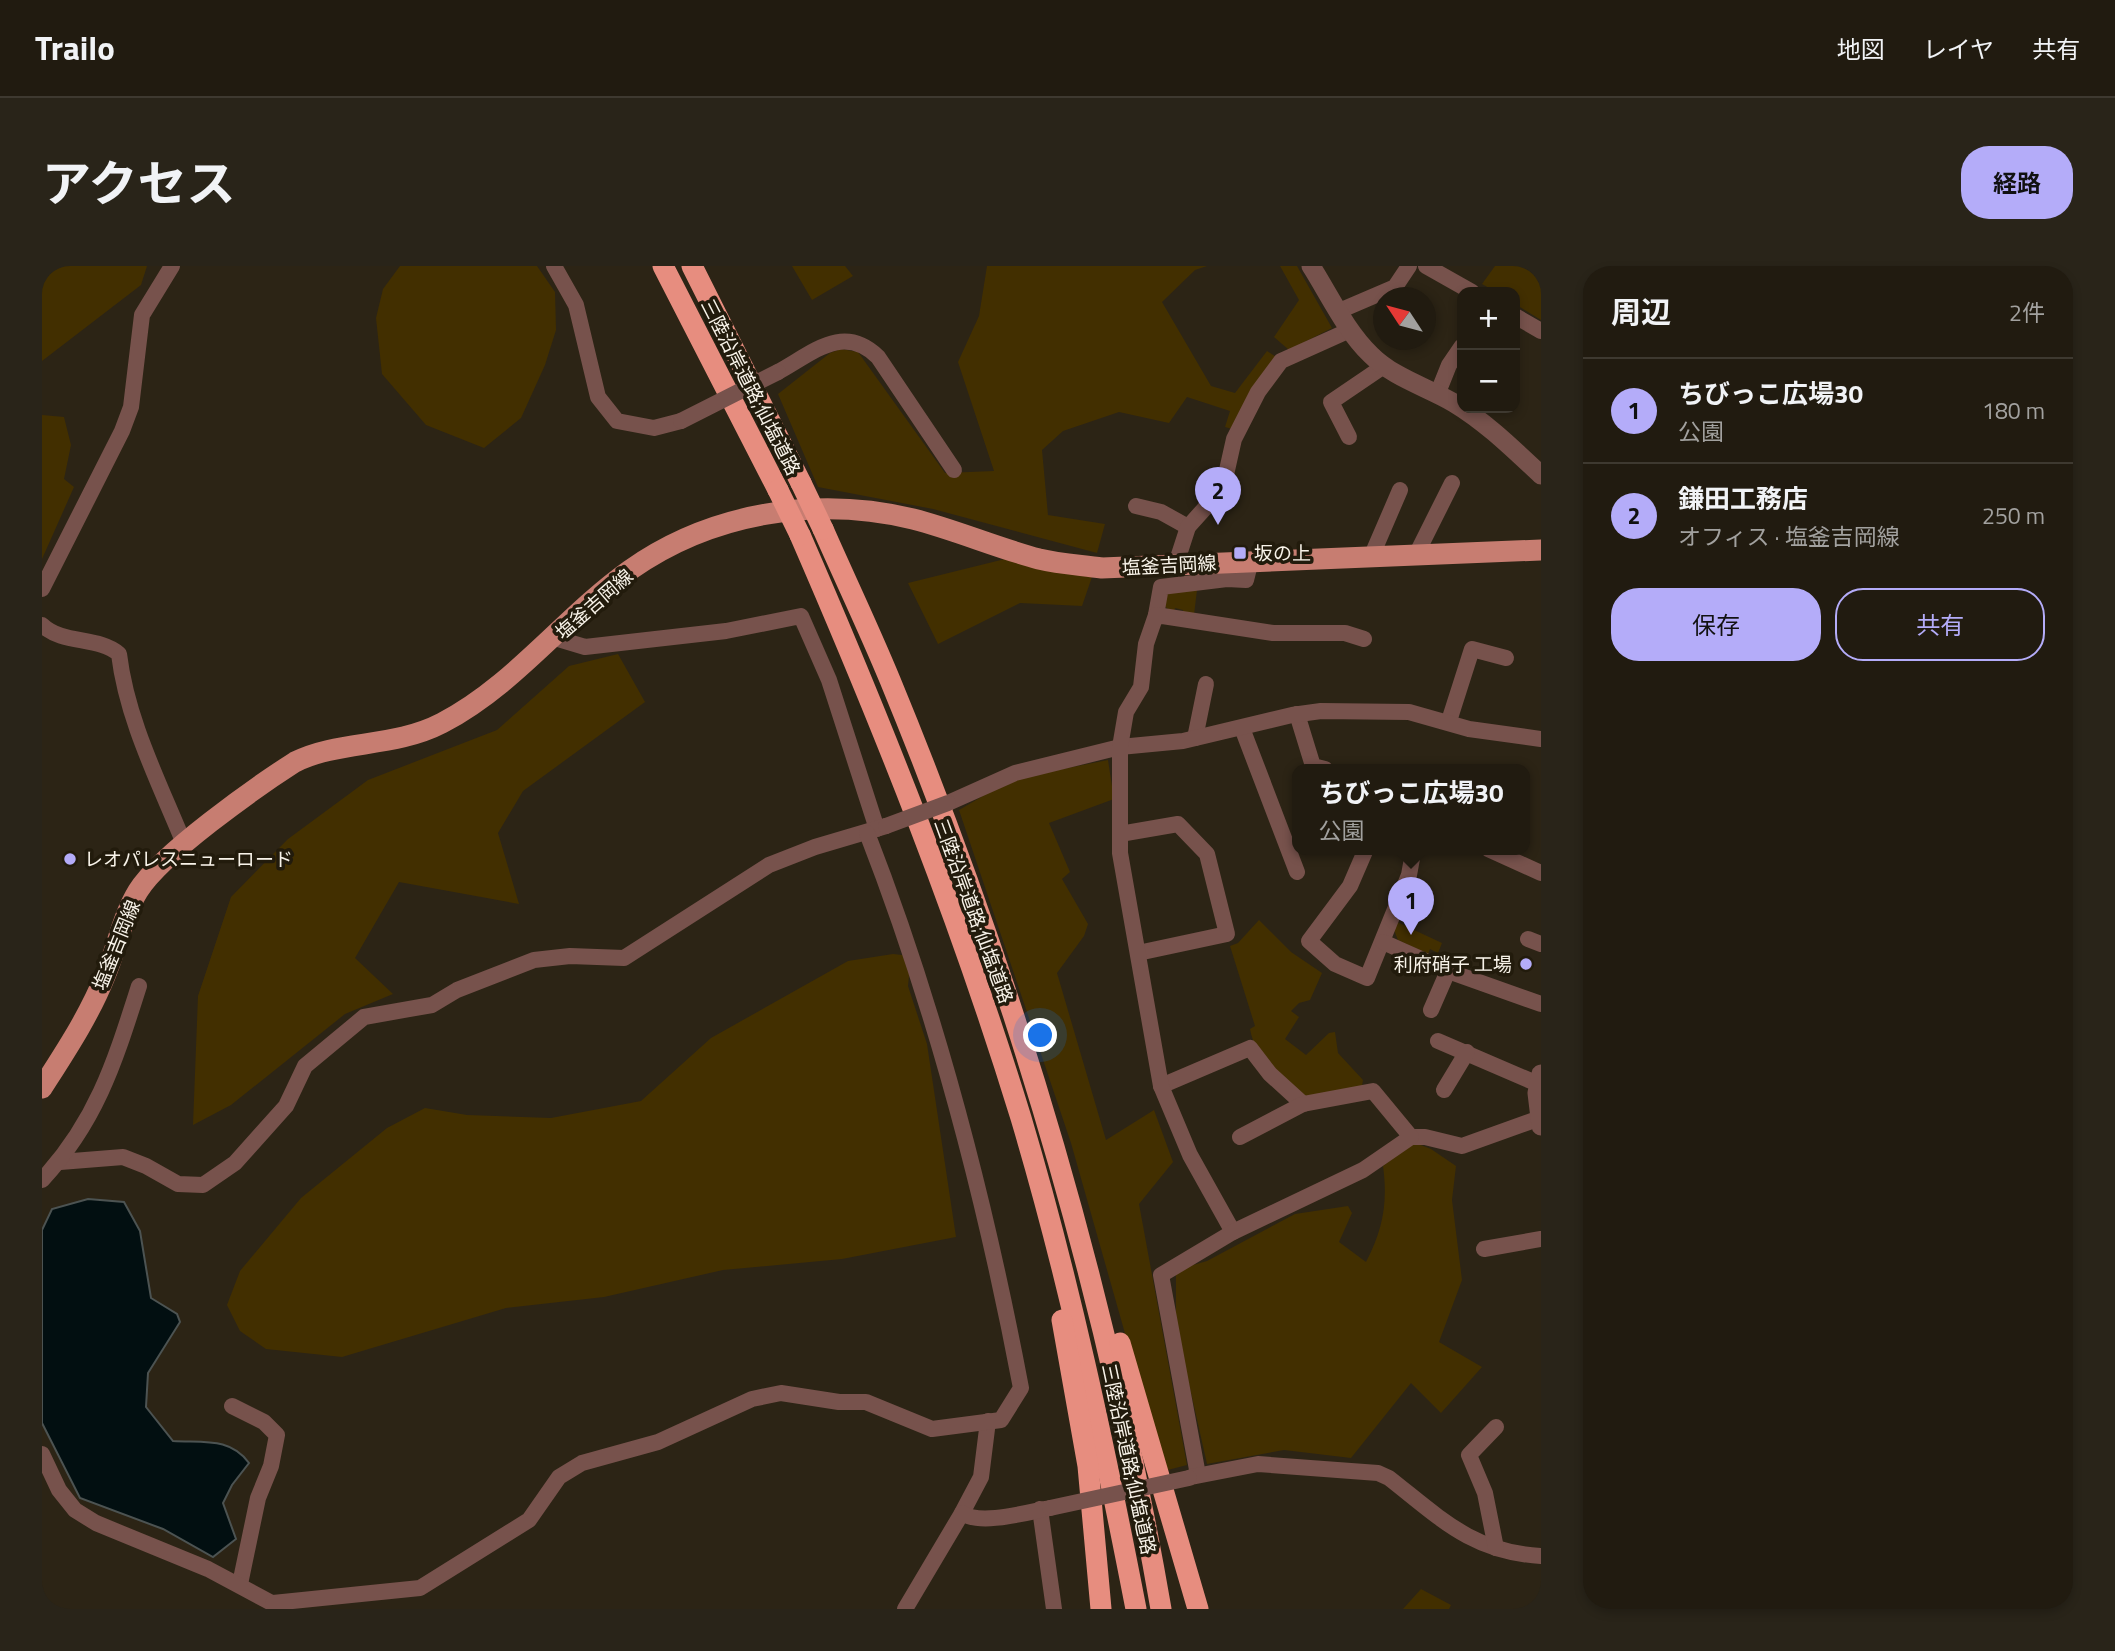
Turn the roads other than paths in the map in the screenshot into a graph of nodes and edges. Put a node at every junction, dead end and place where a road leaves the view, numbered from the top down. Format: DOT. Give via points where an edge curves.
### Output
graph roads {
  1 [pos="172,266"];
  2 [pos="554,266"];
  3 [pos="663,266"];
  4 [pos="692,266"];
  5 [pos="1311,266"];
  6 [pos="1409,266"];
  7 [pos="1426,266"];
  8 [pos="1463,287"];
  9 [pos="1339,311"];
  10 [pos="1520,319"];
  11 [pos="1350,330"];
  12 [pos="1541,331"];
  13 [pos="1459,350"];
  14 [pos="1384,366"];
  15 [pos="1437,395"];
  16 [pos="1349,437"];
  17 [pos="954,470"];
  18 [pos="1541,475"];
  19 [pos="1452,483"];
  20 [pos="1400,490"];
  21 [pos="1136,506"];
  22 [pos="1188,527"];
  23 [pos="1541,550"];
  24 [pos="1372,555"];
  25 [pos="1416,555"];
  26 [pos="1251,561"];
  27 [pos="1175,567"];
  28 [pos="42,589"];
  29 [pos="1156,615"];
  30 [pos="42,625"];
  31 [pos="555,638"];
  32 [pos="1364,639"];
  33 [pos="1506,659"];
  34 [pos="1206,684"];
  35 [pos="1297,714"];
  36 [pos="1449,721"];
  37 [pos="1242,728"];
  38 [pos="1195,738"];
  39 [pos="1541,739"];
  40 [pos="1120,747"];
  41 [pos="1312,764"];
  42 [pos="877,829"];
  43 [pos="1120,834"];
  44 [pos="185,846"];
  45 [pos="1363,855"];
  46 [pos="1413,855"];
  47 [pos="1501,855"];
  48 [pos="1297,872"];
  49 [pos="1541,873"];
  50 [pos="1383,942"];
  51 [pos="1138,953"];
  52 [pos="1448,971"];
  53 [pos="139,986"];
  54 [pos="1541,1004"];
  55 [pos="1431,1010"];
  56 [pos="1438,1041"];
  57 [pos="1467,1052"];
  58 [pos="1539,1079"];
  59 [pos="1161,1086"];
  60 [pos="42,1088"];
  61 [pos="1444,1090"];
  62 [pos="1040,1102"];
  63 [pos="1303,1104"];
  64 [pos="1540,1114"];
  65 [pos="1021,1119"];
  66 [pos="1240,1137"];
  67 [pos="1411,1138"];
  68 [pos="60,1162"];
  69 [pos="42,1180"];
  70 [pos="1233,1231"];
  71 [pos="1541,1239"];
  72 [pos="1484,1249"];
  73 [pos="232,1406"];
  74 [pos="988,1421"];
  75 [pos="1496,1427"];
  76 [pos="42,1454"];
  77 [pos="1193,1476"];
  78 [pos="1045,1508"];
  79 [pos="962,1513"];
  80 [pos="1496,1548"];
  81 [pos="1541,1556"];
  82 [pos="240,1584"];
  83 [pos="278,1606"];
  84 [pos="905,1609"];
  85 [pos="1054,1609"];
  86 [pos="1101,1609"];
  87 [pos="1136,1609"];
  88 [pos="1161,1609"];
  89 [pos="1198,1609"];
  1 -- 28 [label="street" via="142,316 131,407 122,431"];
  2 -- 17 [label="street, bridge" via="576,305 598,397 617,421 654,428 681,421 845,340 867,347 878,357"];
  3 -- 65 [label="highway, 三陸沿岸道路;仙塩道路, bridge" via="800,535 869,692 969,960"];
  4 -- 62 [label="highway, 三陸沿岸道路;仙塩道路, bridge" via="801,483 891,680 993,953"];
  5 -- 9 [label="street"];
  6 -- 9 [label="street" via="1395,287"];
  7 -- 8 [label="street"];
  9 -- 11 [label="street"];
  10 -- 12 [label="street"];
  11 -- 14 [label="street"];
  11 -- 22 [label="street" via="1281,361 1244,416 1219,496"];
  13 -- 15 [label="street"];
  14 -- 15 [label="street"];
  14 -- 16 [label="street" via="1324,400"];
  15 -- 18 [label="street" via="1493,429"];
  19 -- 25 [label="street"];
  20 -- 24 [label="street"];
  21 -- 22 [label="street" via="1161,512"];
  22 -- 27 [label="street"];
  23 -- 25 [label="main road, 塩釜吉岡線"];
  24 -- 25 [label="main road, 塩釜吉岡線"];
  24 -- 26 [label="main road, 塩釜吉岡線"];
  26 -- 27 [label="main road, 塩釜吉岡線"];
  26 -- 29 [label="street" via="1246,580 1161,587"];
  27 -- 31 [label="main road, 塩釜吉岡線" via="1102,568 1041,559 914,519 852,508 796,509 749,517 674,545 630,570"];
  29 -- 32 [label="street" via="1273,633 1345,633"];
  29 -- 40 [label="street" via="1146,644 1141,687 1126,712"];
  30 -- 44 [label="street" via="109,646 119,654 139,733"];
  31 -- 42 [label="street" via="585,647 726,631 801,616 829,680"];
  31 -- 44 [label="main road, 塩釜吉岡線" via="472,706 440,724 405,739 307,757 280,772"];
  33 -- 36 [label="street" via="1472,649"];
  34 -- 38 [label="street"];
  35 -- 36 [label="street" via="1409,712"];
  35 -- 37 [label="street"];
  35 -- 41 [label="street"];
  36 -- 39 [label="street" via="1469,729"];
  37 -- 38 [label="street"];
  37 -- 48 [label="street"];
  38 -- 40 [label="street"];
  40 -- 42 [label="street, bridge" via="1015,773"];
  40 -- 43 [label="street"];
  42 -- 68 [label="street" via="769,865 624,958 534,960 457,990 432,1005 364,1017 305,1066 279,1115 235,1163 203,1185 178,1184 123,1157"];
  42 -- 74 [label="street" via="964,1125 1021,1388 1001,1420"];
  43 -- 51 [label="street"];
  43 -- 51 [label="street" via="1178,824 1207,854 1227,934"];
  44 -- 60 [label="main road, 塩釜吉岡線" via="160,866 129,906 105,977"];
  45 -- 50 [label="street" via="1350,886 1309,941 1335,964 1367,978"];
  46 -- 50 [label="street"];
  47 -- 49 [label="street"];
  50 -- 52 [label="street"];
  51 -- 59 [label="street"];
  52 -- 54 [label="street"];
  52 -- 55 [label="street"];
  53 -- 68 [label="street" via="95,1109"];
  56 -- 57 [label="street"];
  57 -- 58 [label="street"];
  57 -- 61 [label="street"];
  58 -- 64 [label="street"];
  59 -- 63 [label="street" via="1250,1048"];
  59 -- 70 [label="street" via="1190,1155"];
  62 -- 88 [label="highway, 三陸沿岸道路;仙塩道路" via="1110,1361"];
  62 -- 89 [label="highway" via="1116,1332"];
  63 -- 66 [label="street"];
  63 -- 67 [label="street" via="1373,1091"];
  64 -- 67 [label="street" via="1462,1146"];
  65 -- 86 [label="highway" via="1088,1466"];
  65 -- 87 [label="highway, 三陸沿岸道路;仙塩道路" via="1084,1354"];
  67 -- 70 [label="street" via="1363,1170"];
  68 -- 69 [label="street"];
  70 -- 77 [label="street" via="1161,1275"];
  71 -- 72 [label="street"];
  73 -- 82 [label="street" via="277,1434"];
  74 -- 79 [label="street" via="981,1478"];
  74 -- 83 [label="street" via="932,1429 866,1402 781,1394 752,1399 658,1442 582,1463 559,1477 529,1520 420,1588"];
  75 -- 80 [label="street" via="1469,1455 1485,1493"];
  76 -- 82 [label="street" via="59,1490 75,1510"];
  77 -- 78 [label="street, bridge"];
  77 -- 80 [label="street" via="1258,1464 1378,1473 1465,1537"];
  78 -- 79 [label="street" via="986,1519 971,1519"];
  78 -- 85 [label="street"];
  79 -- 84 [label="street"];
  80 -- 81 [label="street"];
  82 -- 83 [label="street"];
}
